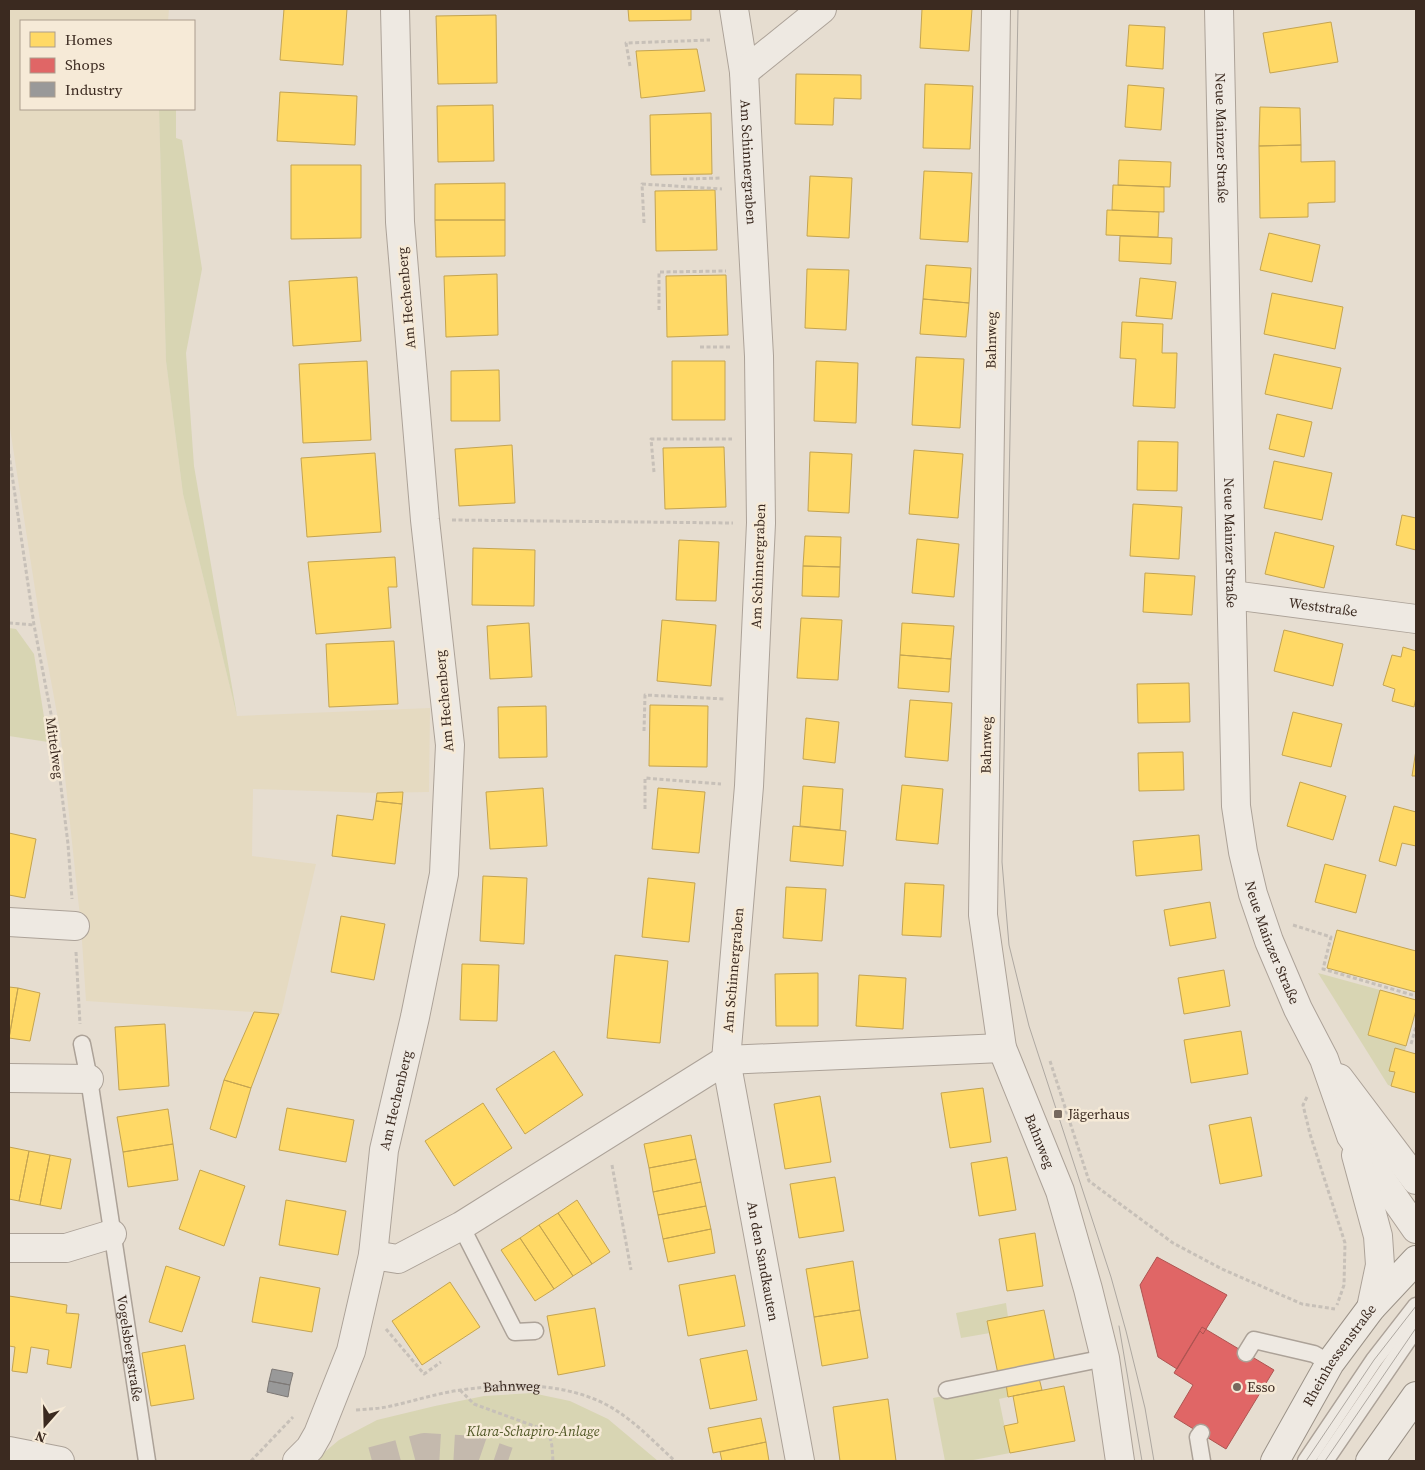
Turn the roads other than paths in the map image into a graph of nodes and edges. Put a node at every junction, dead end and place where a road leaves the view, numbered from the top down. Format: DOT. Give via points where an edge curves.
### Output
graph roads {
  1 [pos="395,9"];
  2 [pos="734,9"];
  3 [pos="822,9"];
  4 [pos="996,9"];
  5 [pos="1219,9"];
  6 [pos="744,72"];
  7 [pos="1232,595"];
  8 [pos="1416,619"];
  9 [pos="9,922"];
  10 [pos="75,926"];
  11 [pos="82,1044"];
  12 [pos="1002,1048"];
  13 [pos="1324,1059"];
  14 [pos="726,1060"];
  15 [pos="9,1078"];
  16 [pos="89,1079"];
  17 [pos="1351,1136"];
  18 [pos="1416,1180"];
  19 [pos="461,1226"];
  20 [pos="1416,1229"];
  21 [pos="112,1234"];
  22 [pos="9,1248"];
  23 [pos="373,1255"];
  24 [pos="1416,1260"];
  25 [pos="1416,1306"];
  26 [pos="1371,1308"];
  27 [pos="1416,1328"];
  28 [pos="535,1332"];
  29 [pos="1246,1353"];
  30 [pos="1105,1358"];
  31 [pos="1330,1363"];
  32 [pos="947,1390"];
  33 [pos="1416,1396"];
  34 [pos="1201,1433"];
  35 [pos="9,1451"];
  36 [pos="60,1461"];
  37 [pos="147,1461"];
  38 [pos="297,1461"];
  39 [pos="800,1461"];
  40 [pos="1120,1461"];
  41 [pos="1202,1461"];
  42 [pos="1276,1461"];
  43 [pos="1306,1461"];
  44 [pos="1324,1461"];
  45 [pos="1370,1461"];
  1 -- 23 [label="street, Am Hechenberg" via="400,222 425,520 450,745 444,874 384,1150"];
  2 -- 6 [label="street, Am Schinnergraben"];
  3 -- 6 [label="street"];
  4 -- 12 [label="street, Bahnweg" via="983,915"];
  5 -- 7 [label="street, Neue Mainzer Straße"];
  6 -- 14 [label="street, Am Schinnergraben" via="759,356 761,523 748,786"];
  7 -- 8 [label="street, Weststraße"];
  7 -- 13 [label="street, Neue Mainzer Straße" via="1236,806 1243,852 1269,941"];
  9 -- 10 [label="street"];
  11 -- 16 [label="lane, Vogelsbergstraße"];
  12 -- 14 [label="street"];
  12 -- 30 [label="street, Bahnweg" via="1060,1191"];
  13 -- 17 [label="street, Neue Mainzer Straße"];
  13 -- 18 [label="street, Neue Mainzer Straße"];
  14 -- 19 [label="street"];
  14 -- 39 [label="street, An den Sandkauten"];
  15 -- 16 [label="street"];
  16 -- 21 [label="lane, Vogelsbergstraße"];
  17 -- 20 [label="street, Neue Mainzer Straße"];
  17 -- 26 [label="street" via="1378,1236 1380,1265"];
  19 -- 23 [label="street" via="398,1259"];
  19 -- 28 [label="lane" via="515,1332"];
  21 -- 22 [label="street" via="66,1248"];
  21 -- 37 [label="lane, Vogelsbergstraße"];
  23 -- 38 [label="street, Am Hechenberg" via="351,1351 314,1413 318,1434"];
  24 -- 26 [label="street, Rheinhessenstraße"];
  25 -- 43 [label="lane" via="1374,1360"];
  26 -- 31 [label="street, Rheinhessenstraße"];
  27 -- 44 [label="lane"];
  29 -- 31 [label="lane" via="1254,1340 1314,1354"];
  30 -- 32 [label="lane"];
  30 -- 40 [label="street, Bahnweg"];
  31 -- 42 [label="street, Rheinhessenstraße"];
  33 -- 45 [label="street"];
  34 -- 41 [label="lane" via="1198,1437"];
  35 -- 36 [label="street"];
}
